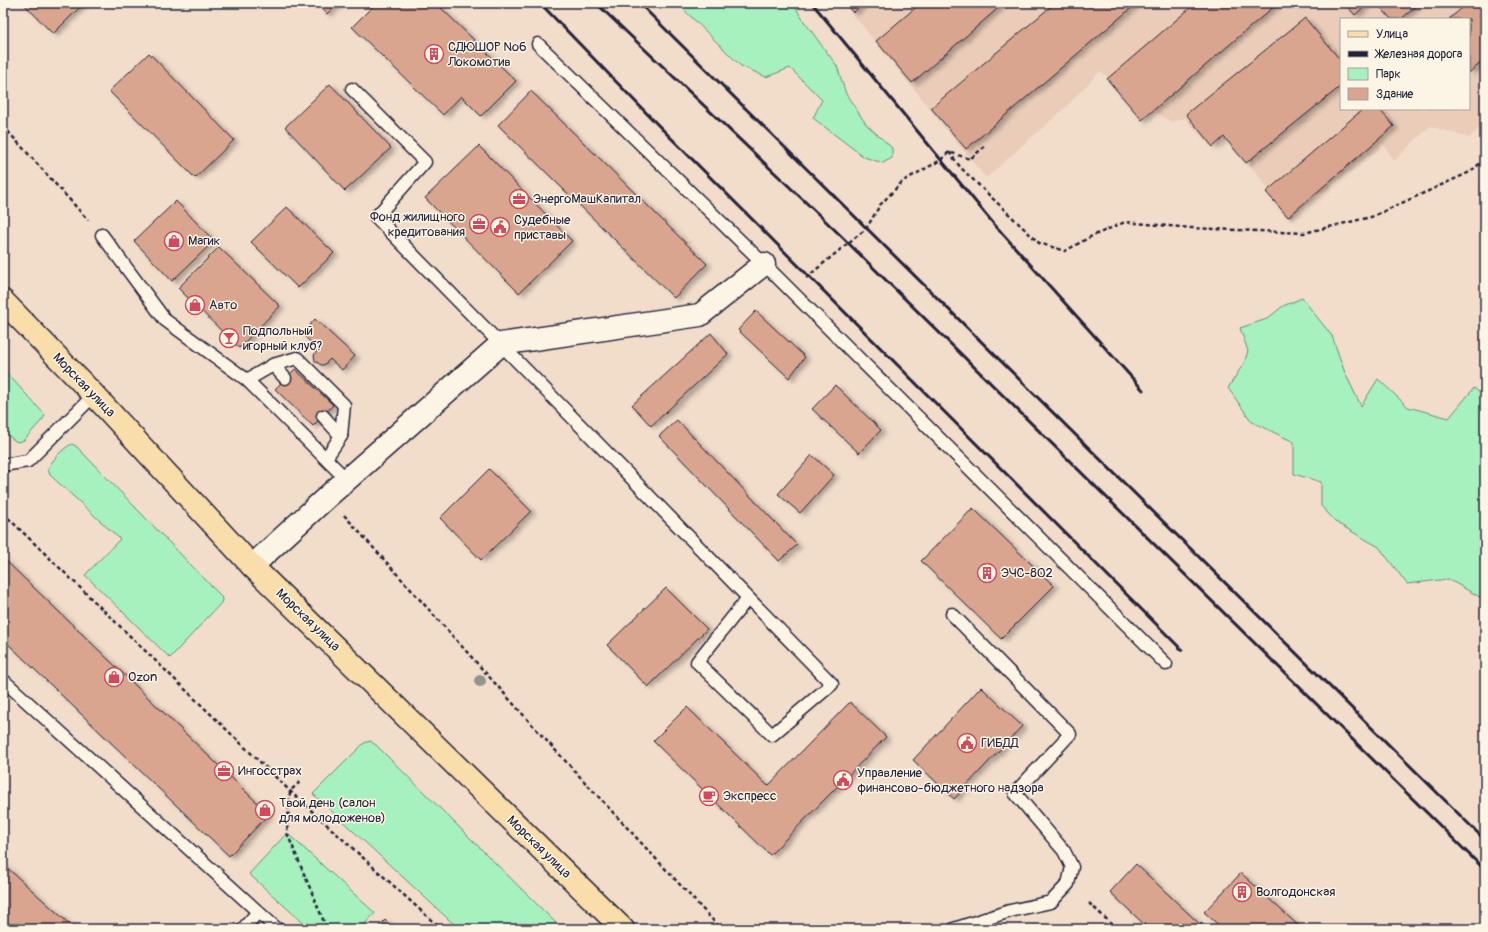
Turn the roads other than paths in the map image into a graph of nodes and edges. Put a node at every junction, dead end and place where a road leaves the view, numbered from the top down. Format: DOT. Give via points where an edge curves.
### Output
graph roads {
  1 [pos="538,44"];
  2 [pos="352,89"];
  3 [pos="102,235"];
  4 [pos="764,264"];
  5 [pos="3,300"];
  6 [pos="501,344"];
  7 [pos="273,365"];
  8 [pos="285,378"];
  9 [pos="247,380"];
  10 [pos="94,395"];
  11 [pos="323,416"];
  12 [pos="341,436"];
  13 [pos="326,458"];
  14 [pos="3,465"];
  15 [pos="347,480"];
  16 [pos="252,566"];
  17 [pos="748,598"];
  18 [pos="952,614"];
  19 [pos="1166,664"];
  20 [pos="3,680"];
  21 [pos="258,912"];
  22 [pos="243,929"];
  23 [pos="277,929"];
  24 [pos="623,929"];
  25 [pos="954,929"];
  1 -- 4 [label="lane"];
  2 -- 6 [label="lane" via="425,162 376,218"];
  3 -- 9 [label="lane" via="165,320"];
  4 -- 6 [label="street" via="700,315"];
  4 -- 19 [label="lane"];
  5 -- 10 [label="main road, Морская улица"];
  6 -- 15 [label="street"];
  6 -- 17 [label="lane"];
  7 -- 8 [label="lane"];
  7 -- 9 [label="lane"];
  7 -- 12 [label="lane" via="298,358 344,405"];
  9 -- 13 [label="lane"];
  10 -- 14 [label="lane" via="28,461"];
  10 -- 16 [label="main road, Морская улица"];
  11 -- 12 [label="lane"];
  12 -- 13 [label="lane"];
  13 -- 15 [label="lane"];
  15 -- 16 [label="street"];
  16 -- 24 [label="main road, Морская улица"];
  17 -- 17 [label="lane" via="832,684 772,735 697,662"];
  18 -- 25 [label="lane" via="1070,734 1015,793 1064,851 1072,868 1068,884 1051,902 1010,911"];
  20 -- 21 [label="lane"];
  21 -- 22 [label="lane"];
  21 -- 23 [label="lane"];
}
